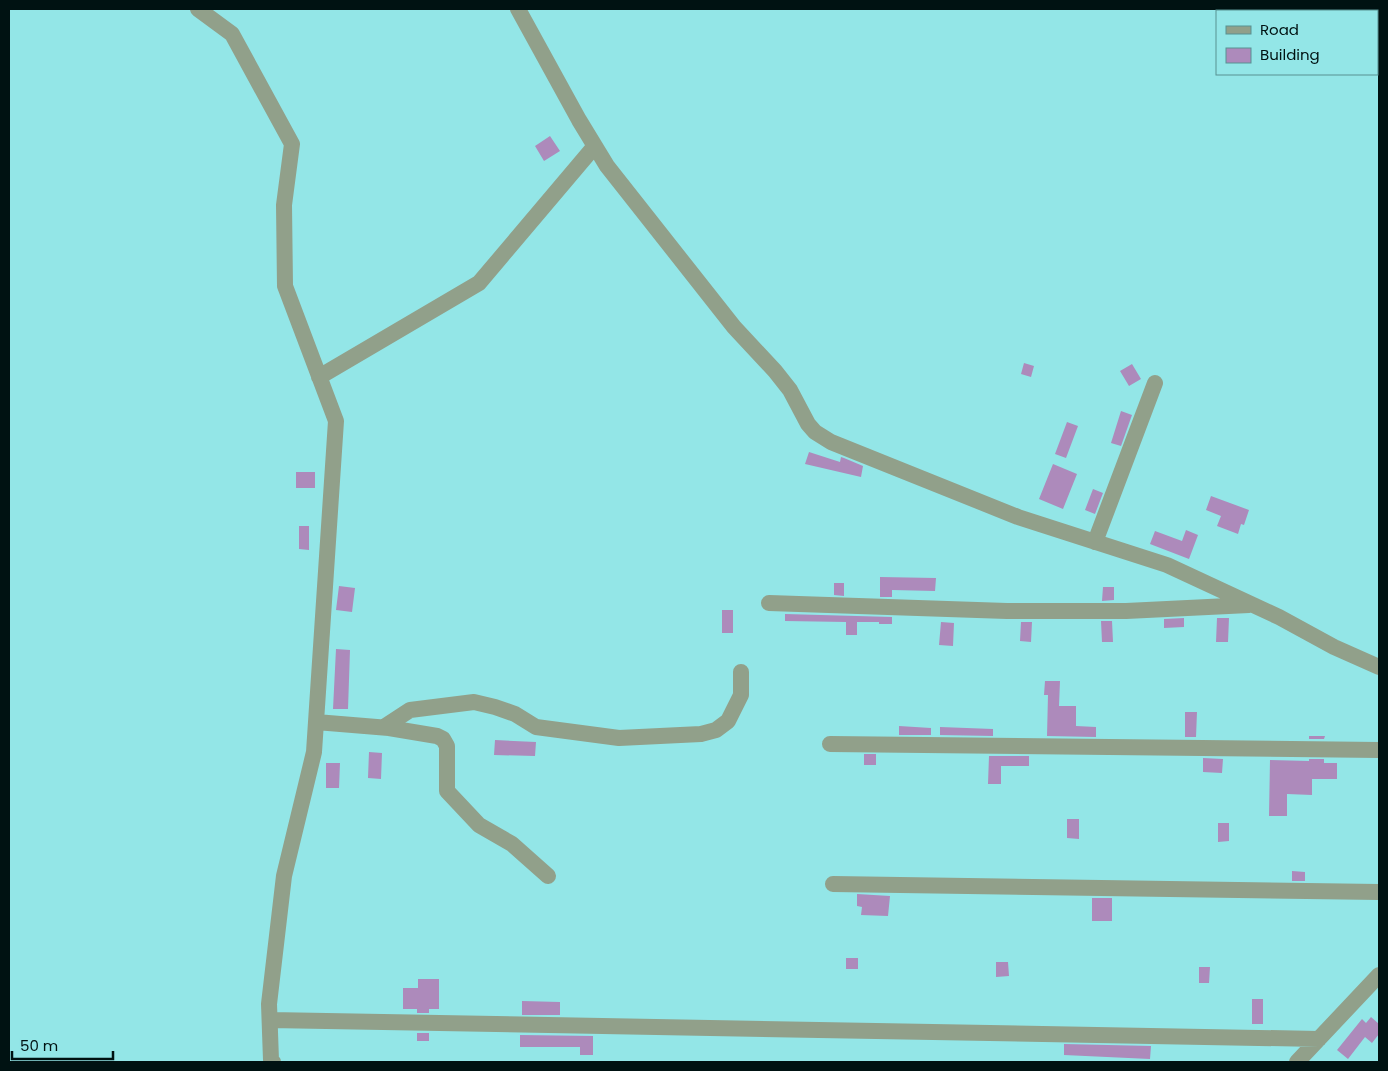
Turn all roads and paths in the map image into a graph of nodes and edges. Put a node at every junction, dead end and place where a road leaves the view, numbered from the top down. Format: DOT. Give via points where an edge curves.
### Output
graph roads {
  1 [pos="198,9"];
  2 [pos="518,9"];
  3 [pos="594,147"];
  4 [pos="319,377"];
  5 [pos="1155,383"];
  6 [pos="1096,542"];
  7 [pos="769,603"];
  8 [pos="1252,605"];
  9 [pos="1379,667"];
  10 [pos="742,672"];
  11 [pos="316,722"];
  12 [pos="384,728"];
  13 [pos="830,744"];
  14 [pos="1379,750"];
  15 [pos="548,876"];
  16 [pos="833,884"];
  17 [pos="1379,892"];
  18 [pos="1379,975"];
  19 [pos="270,1020"];
  20 [pos="1320,1038"];
  21 [pos="273,1062"];
  22 [pos="1297,1062"];
  1 -- 4 [label="street" via="232,34 292,144 284,205 285,286"];
  2 -- 3 [label="street"];
  3 -- 4 [label="street" via="479,283"];
  3 -- 6 [label="street" via="678,258 790,390 808,424 816,432 840,446 1018,517"];
  4 -- 11 [label="street" via="336,421"];
  5 -- 6 [label="street"];
  6 -- 8 [label="street" via="1167,565"];
  7 -- 8 [label="street" via="1126,611"];
  8 -- 9 [label="street"];
  10 -- 12 [label="street" via="741,694 728,722 701,734 620,738 536,727 515,714 474,702 410,710"];
  11 -- 12 [label="street"];
  11 -- 19 [label="street" via="314,752 284,876"];
  12 -- 15 [label="street" via="443,739 447,746 447,792 479,825 512,844"];
  13 -- 14 [label="street"];
  16 -- 17 [label="street"];
  18 -- 20 [label="street"];
  19 -- 20 [label="street"];
  19 -- 21 [label="street"];
  20 -- 22 [label="street"];
}
